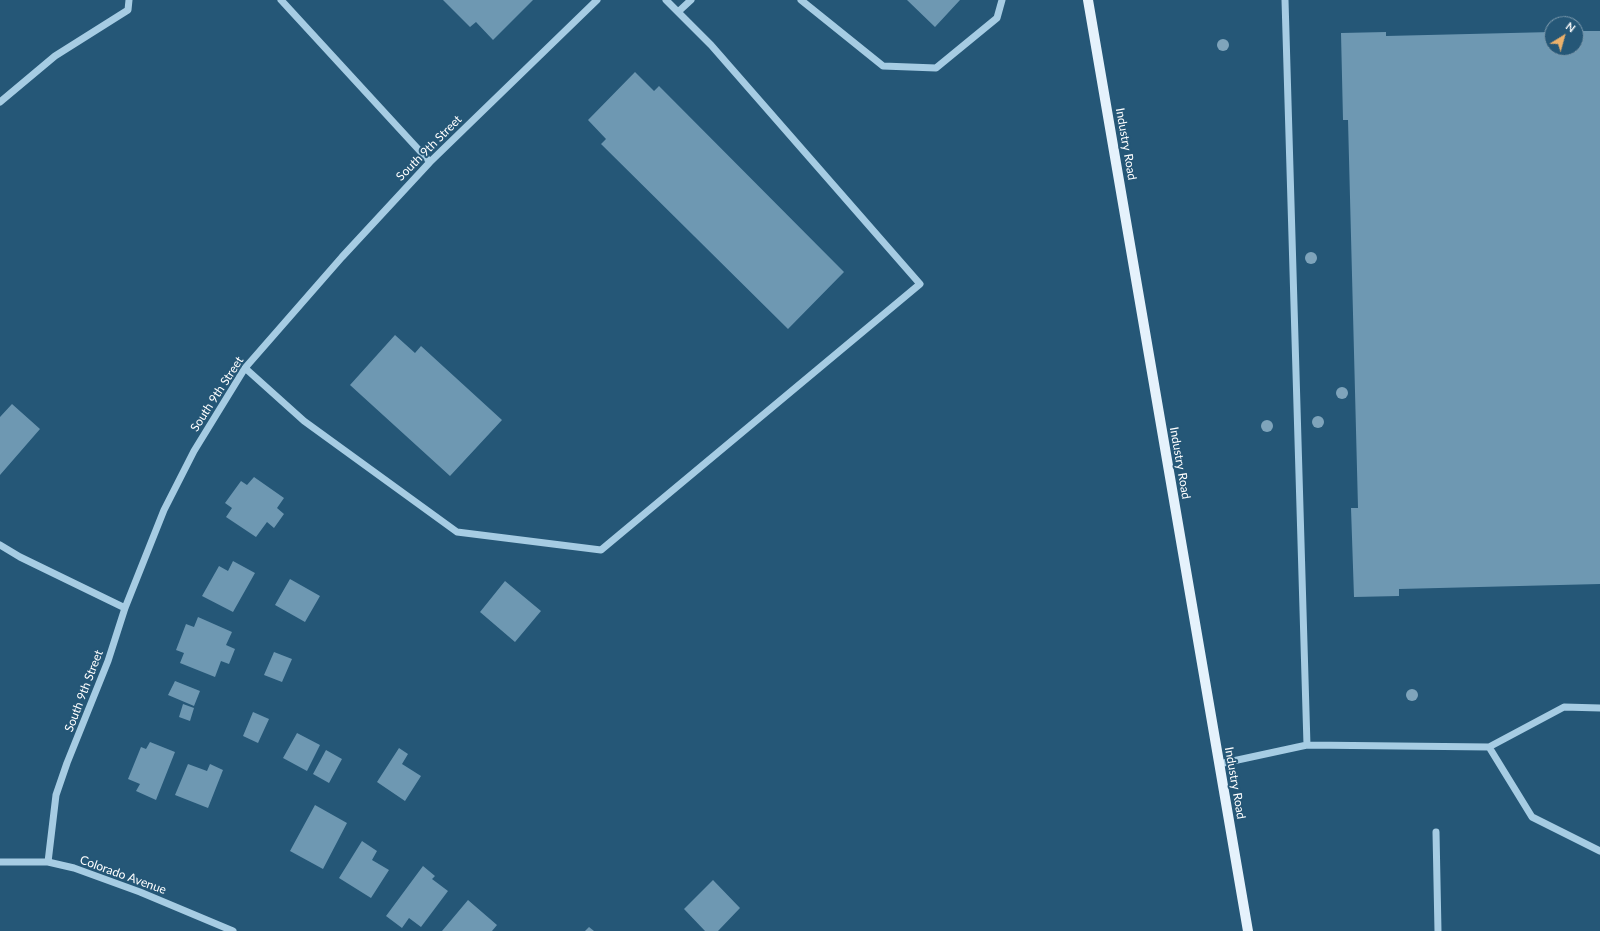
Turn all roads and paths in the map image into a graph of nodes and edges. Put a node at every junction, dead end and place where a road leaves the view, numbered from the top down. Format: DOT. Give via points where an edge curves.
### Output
graph roads {
  1 [pos="129,0"];
  2 [pos="281,0"];
  3 [pos="597,0"];
  4 [pos="666,0"];
  5 [pos="691,0"];
  6 [pos="801,0"];
  7 [pos="1002,0"];
  8 [pos="1088,0"];
  9 [pos="1285,0"];
  10 [pos="678,12"];
  11 [pos="0,102"];
  12 [pos="430,162"];
  13 [pos="245,368"];
  14 [pos="0,545"];
  15 [pos="125,608"];
  16 [pos="1600,708"];
  17 [pos="1307,746"];
  18 [pos="1489,747"];
  19 [pos="1219,764"];
  20 [pos="1436,832"];
  21 [pos="1600,851"];
  22 [pos="0,862"];
  23 [pos="48,862"];
  24 [pos="233,931"];
  25 [pos="1248,931"];
  26 [pos="1438,931"];
  1 -- 11 [label="street" via="128,10 55,56"];
  2 -- 12 [label="street"];
  3 -- 12 [label="street, South 9th Street"];
  4 -- 10 [label="street"];
  5 -- 10 [label="street"];
  6 -- 7 [label="street" via="883,66 936,68 997,18"];
  8 -- 19 [label="main road, Industry Road"];
  9 -- 17 [label="street"];
  10 -- 13 [label="street" via="711,45 920,284 601,550 457,532 304,421"];
  12 -- 13 [label="street, South 9th Street"];
  13 -- 15 [label="street, South 9th Street" via="194,451 164,510"];
  14 -- 15 [label="street"];
  15 -- 23 [label="street, South 9th Street" via="108,661 56,795"];
  16 -- 18 [label="street" via="1564,707"];
  17 -- 18 [label="street"];
  17 -- 19 [label="street"];
  18 -- 21 [label="street" via="1532,817"];
  19 -- 25 [label="main road, Industry Road"];
  20 -- 26 [label="street"];
  22 -- 23 [label="street, Colorado Avenue"];
  23 -- 24 [label="street, Colorado Avenue" via="74,868 140,892"];
}
